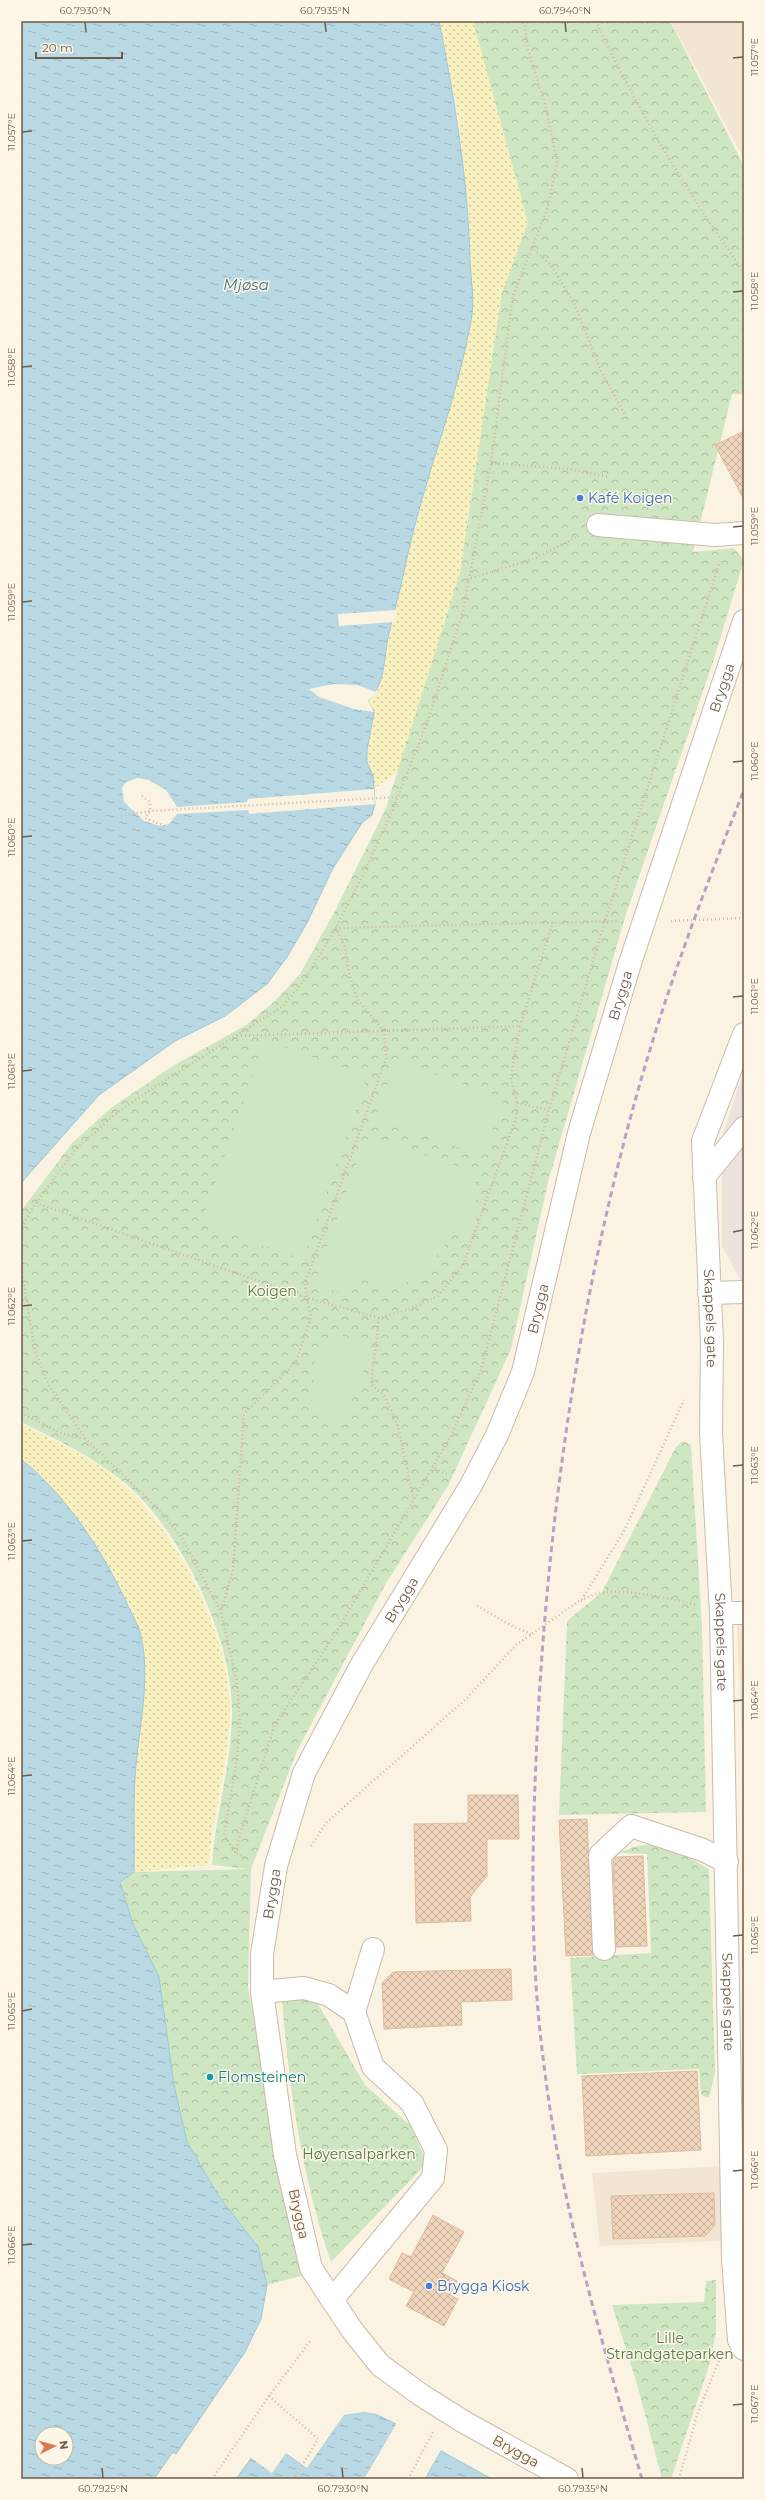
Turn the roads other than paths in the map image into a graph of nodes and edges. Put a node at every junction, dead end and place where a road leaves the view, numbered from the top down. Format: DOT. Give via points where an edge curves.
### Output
graph roads {
  1 [pos="598,525"];
  2 [pos="737,533"];
  3 [pos="744,621"];
  4 [pos="744,1034"];
  5 [pos="744,1128"];
  6 [pos="704,1177"];
  7 [pos="744,1292"];
  8 [pos="709,1293"];
  9 [pos="721,1613"];
  10 [pos="744,1613"];
  11 [pos="727,1862"];
  12 [pos="736,1936"];
  13 [pos="373,1949"];
  14 [pos="604,1949"];
  15 [pos="262,1992"];
  16 [pos="354,2012"];
  17 [pos="739,2258"];
  18 [pos="332,2300"];
  19 [pos="742,2344"];
  20 [pos="567,2479"];
  1 -- 2 [label="street" via="716,535"];
  3 -- 15 [label="street, Brygga" via="644,922 579,1133 523,1372 497,1435 470,1487 362,1664 304,1773 276,1866 262,1954"];
  4 -- 6 [label="street, Skappels gate" via="703,1141"];
  5 -- 6 [label="street"];
  6 -- 8 [label="street, Skappels gate"];
  7 -- 8 [label="street"];
  8 -- 9 [label="street, Skappels gate" via="712,1342 711,1433"];
  9 -- 10 [label="street"];
  9 -- 11 [label="street, Skappels gate"];
  11 -- 12 [label="street, Skappels gate"];
  11 -- 14 [label="street" via="703,1850 631,1826 600,1855"];
  12 -- 17 [label="street, Skappels gate"];
  13 -- 16 [label="street"];
  15 -- 16 [label="street" via="304,1988 329,1995"];
  15 -- 18 [label="street, Brygga" via="285,2154 311,2268"];
  16 -- 18 [label="street" via="373,2067 412,2103 436,2150 433,2178"];
  17 -- 19 [label="street, Skappels gate"];
  18 -- 20 [label="street, Brygga" via="380,2365 464,2422"];
}
